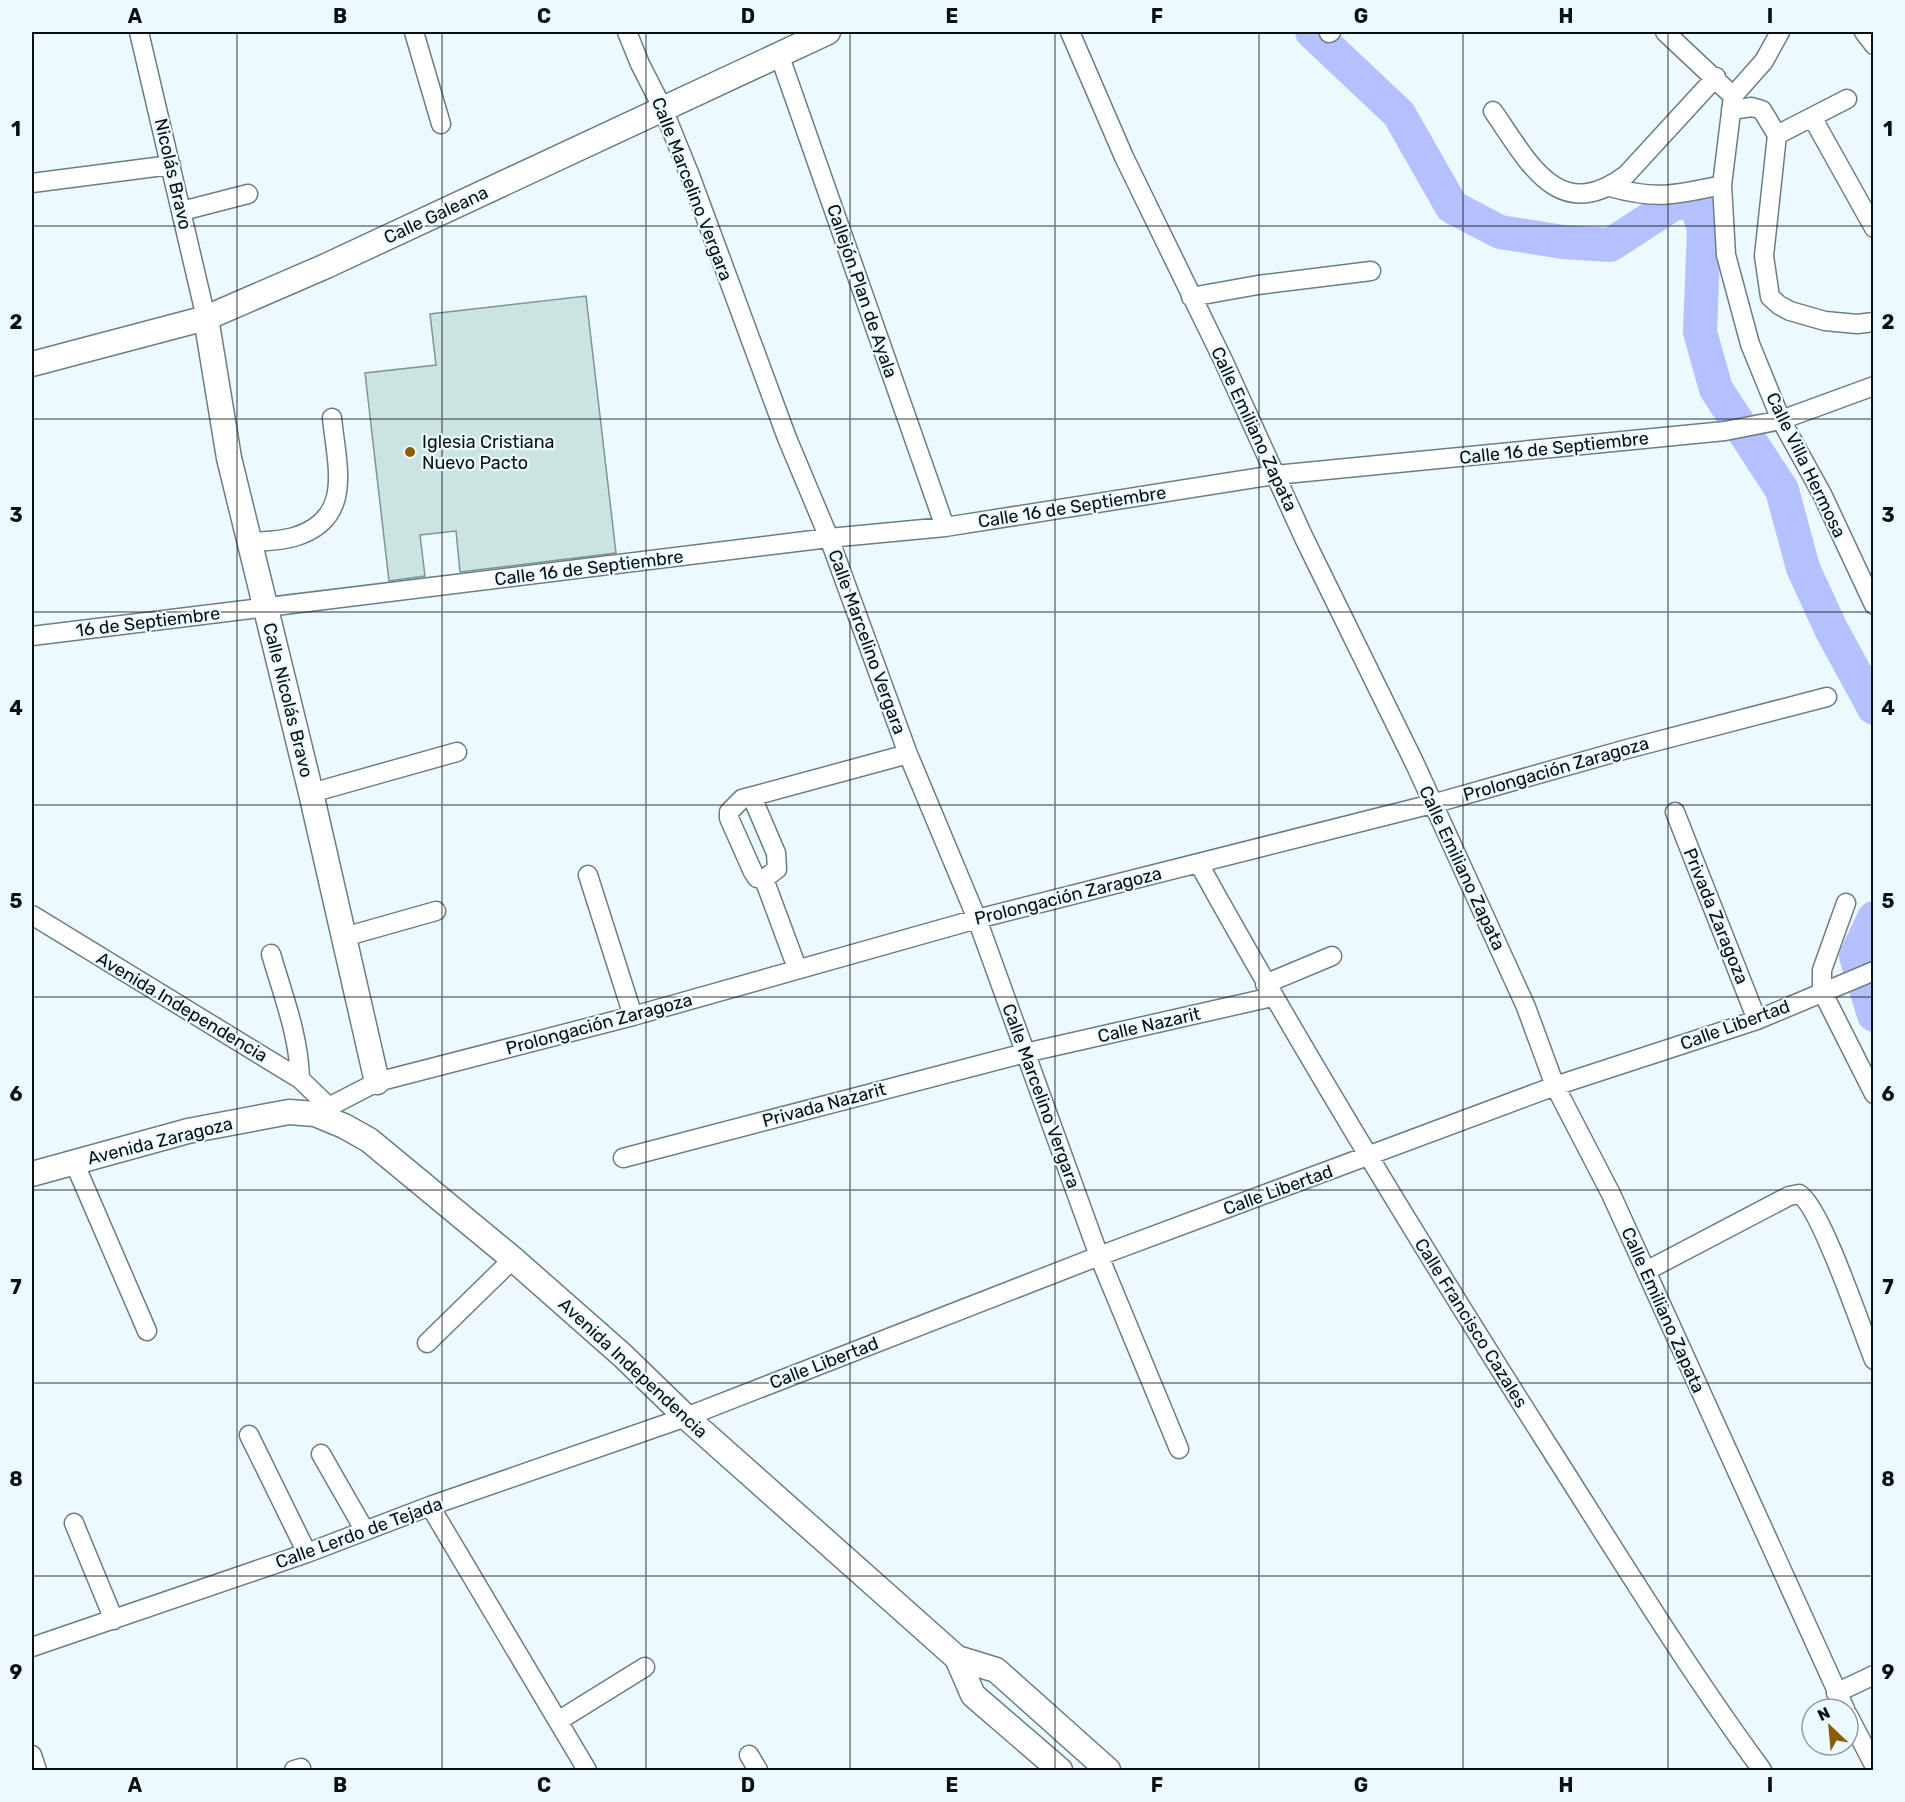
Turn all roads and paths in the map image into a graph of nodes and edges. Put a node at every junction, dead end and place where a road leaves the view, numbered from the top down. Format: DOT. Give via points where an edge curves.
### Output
graph roads {
  1 [pos="139,32"];
  2 [pos="414,32"];
  3 [pos="627,32"];
  4 [pos="828,32"];
  5 [pos="1070,32"];
  6 [pos="1665,32"];
  7 [pos="1780,32"];
  8 [pos="1864,32"];
  9 [pos="1874,45"];
  10 [pos="779,54"];
  11 [pos="1716,77"];
  12 [pos="1847,99"];
  13 [pos="1732,103"];
  14 [pos="663,109"];
  15 [pos="1493,111"];
  16 [pos="1812,117"];
  17 [pos="441,124"];
  18 [pos="1777,135"];
  19 [pos="171,165"];
  20 [pos="32,183"];
  21 [pos="1722,185"];
  22 [pos="1610,187"];
  23 [pos="248,194"];
  24 [pos="182,211"];
  25 [pos="1874,228"];
  26 [pos="1371,271"];
  27 [pos="1191,297"];
  28 [pos="206,318"];
  29 [pos="1874,322"];
  30 [pos="32,364"];
  31 [pos="1874,386"];
  32 [pos="332,418"];
  33 [pos="1775,422"];
  34 [pos="1275,475"];
  35 [pos="945,527"];
  36 [pos="830,538"];
  37 [pos="252,542"];
  38 [pos="1874,605"];
  39 [pos="264,608"];
  40 [pos="32,636"];
  41 [pos="1827,698"];
  42 [pos="457,752"];
  43 [pos="908,754"];
  44 [pos="311,793"];
  45 [pos="747,798"];
  46 [pos="1431,804"];
  47 [pos="1675,812"];
  48 [pos="1198,864"];
  49 [pos="588,875"];
  50 [pos="768,877"];
  51 [pos="1846,903"];
  52 [pos="436,911"];
  53 [pos="32,915"];
  54 [pos="976,919"];
  55 [pos="344,937"];
  56 [pos="271,954"];
  57 [pos="1332,956"];
  58 [pos="797,968"];
  59 [pos="1873,971"];
  60 [pos="1269,990"];
  61 [pos="1822,992"];
  62 [pos="633,1016"];
  63 [pos="1757,1020"];
  64 [pos="1025,1053"];
  65 [pos="300,1079"];
  66 [pos="377,1082"];
  67 [pos="1555,1086"];
  68 [pos="1874,1095"];
  69 [pos="322,1110"];
  70 [pos="290,1112"];
  71 [pos="1367,1157"];
  72 [pos="623,1158"];
  73 [pos="74,1162"];
  74 [pos="32,1174"];
  75 [pos="1099,1256"];
  76 [pos="513,1258"];
  77 [pos="1646,1271"];
  78 [pos="147,1331"];
  79 [pos="427,1343"];
  80 [pos="1874,1360"];
  81 [pos="686,1417"];
  82 [pos="249,1435"];
  83 [pos="1179,1449"];
  84 [pos="321,1454"];
  85 [pos="430,1506"];
  86 [pos="74,1523"];
  87 [pos="364,1531"];
  88 [pos="307,1553"];
  89 [pos="114,1620"];
  90 [pos="32,1647"];
  91 [pos="957,1658"];
  92 [pos="645,1667"];
  93 [pos="1874,1675"];
  94 [pos="1839,1697"];
  95 [pos="1846,1697"];
  96 [pos="558,1721"];
  97 [pos="1860,1738"];
  98 [pos="32,1755"];
  99 [pos="1874,1765"];
  100 [pos="37,1770"];
  101 [pos="587,1770"];
  102 [pos="1060,1770"];
  103 [pos="1108,1770"];
  104 [pos="1762,1770"];
  1 -- 19 [label="street, Nicolás Bravo"];
  2 -- 17 [label="street"];
  3 -- 14 [label="street, Calle Marcelino Vergara"];
  4 -- 10 [label="main road, Calle Galeana"];
  5 -- 27 [label="street, Calle Emiliano Zapata"];
  6 -- 11 [label="street"];
  7 -- 13 [label="street"];
  8 -- 9 [label="street"];
  10 -- 14 [label="main road, Calle Galeana"];
  10 -- 35 [label="street, Callejón Plan de Ayala"];
  11 -- 13 [label="street"];
  11 -- 22 [label="street" via="1626,175"];
  12 -- 16 [label="street"];
  13 -- 18 [label="street" via="1762,110"];
  13 -- 21 [label="street, Calle Villa Hermosa"];
  14 -- 28 [label="main road, Calle Galeana" via="326,267"];
  14 -- 36 [label="street, Calle Marcelino Vergara" via="787,438"];
  15 -- 22 [label="street" via="1538,176 1572,193 1594,193"];
  16 -- 18 [label="street"];
  16 -- 25 [label="street"];
  18 -- 29 [label="street" via="1764,256 1770,297 1790,311 1825,321"];
  19 -- 20 [label="street"];
  19 -- 24 [label="street, Nicolás Bravo"];
  21 -- 22 [label="street" via="1654,196"];
  21 -- 33 [label="street, Calle Villa Hermosa" via="1726,255"];
  23 -- 24 [label="street"];
  24 -- 28 [label="street, Nicolás Bravo"];
  26 -- 27 [label="street"];
  27 -- 34 [label="street, Calle Emiliano Zapata"];
  28 -- 30 [label="main road, Calle Galeana"];
  28 -- 37 [label="main road, Calle Nicolás Bravo" via="229,458"];
  31 -- 33 [label="street, Calle 16 de Septiembre"];
  32 -- 37 [label="street" via="338,480 334,509 325,520 293,537"];
  33 -- 34 [label="street, Calle 16 de Septiembre" via="1725,431"];
  33 -- 38 [label="street, Calle Villa Hermosa" via="1822,494"];
  34 -- 35 [label="street, Calle 16 de Septiembre"];
  34 -- 46 [label="street, Calle Emiliano Zapata"];
  35 -- 36 [label="street, Calle 16 de Septiembre"];
  36 -- 39 [label="street, Calle 16 de Septiembre"];
  36 -- 43 [label="street, Calle Marcelino Vergara"];
  37 -- 39 [label="main road, Calle Nicolás Bravo"];
  39 -- 40 [label="street, 16 de Septiembre"];
  39 -- 44 [label="main road, Calle Nicolás Bravo"];
  41 -- 46 [label="street, Prolongación Zaragoza"];
  42 -- 44 [label="street"];
  43 -- 45 [label="street"];
  43 -- 54 [label="street, Calle Marcelino Vergara"];
  44 -- 55 [label="main road, Calle Nicolás Bravo"];
  45 -- 50 [label="street" via="777,853 778,864"];
  45 -- 50 [label="street" via="731,807 729,818 753,872 757,878"];
  46 -- 48 [label="street, Prolongación Zaragoza"];
  46 -- 67 [label="street, Calle Emiliano Zapata" via="1526,1007"];
  47 -- 63 [label="street, Privada Zaragoza"];
  48 -- 54 [label="street, Prolongación Zaragoza"];
  48 -- 60 [label="street, Calle Francisco Cazales"];
  49 -- 62 [label="street"];
  50 -- 58 [label="street"];
  51 -- 61 [label="street" via="1825,962"];
  52 -- 55 [label="street"];
  53 -- 65 [label="street, Avenida Independencia"];
  54 -- 58 [label="street, Prolongación Zaragoza"];
  54 -- 64 [label="street, Calle Marcelino Vergara"];
  55 -- 66 [label="main road, Calle Nicolás Bravo"];
  56 -- 65 [label="street" via="293,1028"];
  57 -- 60 [label="street, Calle Nazarit"];
  58 -- 62 [label="street, Prolongación Zaragoza"];
  59 -- 61 [label="street, Calle Libertad"];
  60 -- 64 [label="street, Calle Nazarit"];
  60 -- 71 [label="street, Calle Francisco Cazales"];
  61 -- 63 [label="street, Calle Libertad"];
  61 -- 68 [label="street"];
  62 -- 66 [label="street, Prolongación Zaragoza"];
  63 -- 67 [label="street, Calle Libertad"];
  64 -- 72 [label="street, Privada Nazarit"];
  64 -- 75 [label="street, Calle Marcelino Vergara"];
  65 -- 69 [label="street, Avenida Independencia"];
  66 -- 69 [label="street, Prolongación Zaragoza"];
  67 -- 71 [label="street, Calle Libertad"];
  67 -- 77 [label="street, Calle Emiliano Zapata"];
  69 -- 70 [label="main road, Avenida Independencia"];
  69 -- 76 [label="main road, Avenida Independencia" via="369,1140"];
  70 -- 73 [label="main road, Avenida Zaragoza" via="200,1129"];
  71 -- 75 [label="street, Calle Libertad"];
  71 -- 104 [label="street, Calle Francisco Cazales" via="1641,1591"];
  73 -- 74 [label="main road, Avenida Zaragoza"];
  73 -- 78 [label="street"];
  75 -- 81 [label="street, Calle Libertad"];
  75 -- 83 [label="street, Calle Marcelino Vergara"];
  76 -- 79 [label="street"];
  76 -- 81 [label="main road, Avenida Independencia"];
  77 -- 80 [label="street" via="1799,1194 1806,1198 1818,1221"];
  77 -- 94 [label="street, Calle Emiliano Zapata"];
  81 -- 85 [label="street, Calle Lerdo de Tejada"];
  81 -- 91 [label="main road, Avenida Independencia"];
  82 -- 88 [label="street"];
  84 -- 87 [label="street"];
  85 -- 87 [label="street, Calle Lerdo de Tejada"];
  85 -- 96 [label="street"];
  86 -- 89 [label="street"];
  87 -- 88 [label="street, Calle Lerdo de Tejada"];
  88 -- 89 [label="street, Calle Lerdo de Tejada"];
  89 -- 90 [label="street, Calle Lerdo de Tejada"];
  91 -- 102 [label="main road, Avenida Independencia" via="973,1695"];
  91 -- 103 [label="main road, Avenida Independencia" via="996,1670"];
  92 -- 96 [label="street"];
  93 -- 95 [label="street"];
  96 -- 101 [label="street"];
  97 -- 99 [label="street"];
  98 -- 100 [label="street"];
}
